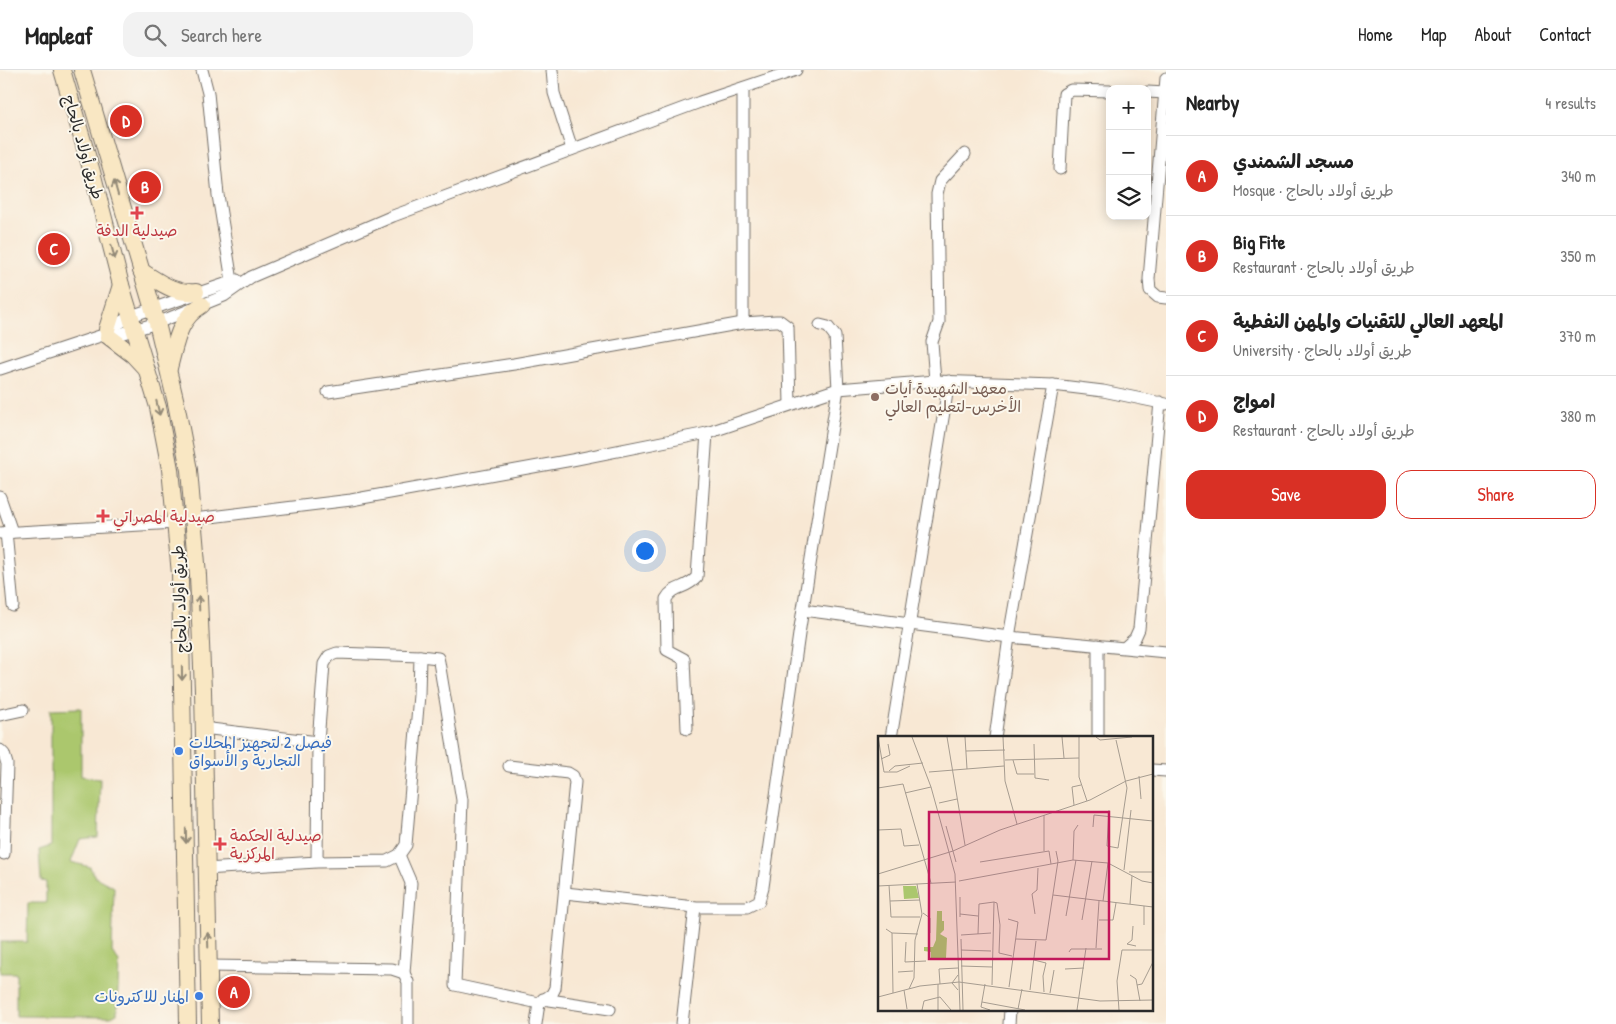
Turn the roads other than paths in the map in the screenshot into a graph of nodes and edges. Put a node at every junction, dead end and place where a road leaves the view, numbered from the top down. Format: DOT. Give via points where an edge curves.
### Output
graph roads {
  1 [pos="62,70"];
  2 [pos="82,70"];
  3 [pos="202,70"];
  4 [pos="552,70"];
  5 [pos="796,70"];
  6 [pos="1166,78"];
  7 [pos="744,88"];
  8 [pos="1106,91"];
  9 [pos="1151,92"];
  10 [pos="1165,93"];
  11 [pos="572,149"];
  12 [pos="965,154"];
  13 [pos="1060,169"];
  14 [pos="141,271"];
  15 [pos="251,277"];
  16 [pos="232,281"];
  17 [pos="121,285"];
  18 [pos="1166,298"];
  19 [pos="199,299"];
  20 [pos="154,316"];
  21 [pos="133,322"];
  22 [pos="744,323"];
  23 [pos="820,325"];
  24 [pos="105,334"];
  25 [pos="0,369"];
  26 [pos="169,370"];
  27 [pos="148,372"];
  28 [pos="936,381"];
  29 [pos="949,381"];
  30 [pos="1053,385"];
  31 [pos="838,389"];
  32 [pos="328,392"];
  33 [pos="1163,403"];
  34 [pos="790,404"];
  35 [pos="707,433"];
  36 [pos="0,497"];
  37 [pos="194,519"];
  38 [pos="176,523"];
  39 [pos="6,532"];
  40 [pos="13,606"];
  41 [pos="803,610"];
  42 [pos="909,624"];
  43 [pos="1009,637"];
  44 [pos="1098,645"];
  45 [pos="1126,647"];
  46 [pos="1166,652"];
  47 [pos="420,656"];
  48 [pos="23,710"];
  49 [pos="0,715"];
  50 [pos="203,728"];
  51 [pos="687,729"];
  52 [pos="891,736"];
  53 [pos="995,736"];
  54 [pos="1098,736"];
  55 [pos="318,742"];
  56 [pos="0,750"];
  57 [pos="509,766"];
  58 [pos="4,854"];
  59 [pos="399,855"];
  60 [pos="317,862"];
  61 [pos="205,869"];
  62 [pos="565,893"];
  63 [pos="696,907"];
  64 [pos="208,966"];
  65 [pos="404,973"];
  66 [pos="541,1001"];
  67 [pos="610,1009"];
  68 [pos="188,1024"];
  69 [pos="210,1024"];
  70 [pos="408,1024"];
  71 [pos="536,1024"];
  72 [pos="682,1024"];
  1 -- 17 [label="main road, طريق أولاد بالحاج, one-way"];
  14 -- 2 [label="main road, طريق أولاد بالحاج, one-way"];
  3 -- 16 [label="street" via="208,93 218,196"];
  4 -- 11 [label="street" via="554,93"];
  5 -- 7 [label="street"];
  6 -- 10 [label="street"];
  7 -- 11 [label="street"];
  7 -- 22 [label="street"];
  8 -- 13 [label="street" via="1071,90 1064,94"];
  9 -- 10 [label="street"];
  10 -- 18 [label="street" via="1150,290 1158,297"];
  11 -- 15 [label="street" via="393,216"];
  12 -- 28 [label="street" via="940,182 937,194 940,322 932,342"];
  14 -- 19 [label="main road" via="173,291"];
  14 -- 20 [label="main road, طريق أولاد بالحاج"];
  15 -- 16 [label="street"];
  15 -- 19 [label="street" via="224,296"];
  16 -- 19 [label="street"];
  17 -- 21 [label="main road, طريق أولاد بالحاج"];
  17 -- 24 [label="main road"];
  19 -- 20 [label="street"];
  19 -- 26 [label="main road" via="182,323"];
  20 -- 21 [label="street"];
  20 -- 26 [label="main road, طريق أولاد بالحاج"];
  21 -- 24 [label="street"];
  21 -- 27 [label="main road, طريق أولاد بالحاج"];
  22 -- 32 [label="street" via="514,364"];
  22 -- 34 [label="street" via="780,321 788,327"];
  23 -- 31 [label="street" via="828,327 834,336"];
  24 -- 25 [label="street"];
  24 -- 27 [label="main road" via="133,355"];
  26 -- 37 [label="main road, طريق أولاد بالحاج"];
  27 -- 38 [label="main road, طريق أولاد بالحاج, one-way" via="170,469"];
  28 -- 29 [label="street"];
  28 -- 31 [label="street"];
  29 -- 30 [label="street"];
  29 -- 42 [label="street"];
  30 -- 33 [label="street"];
  30 -- 43 [label="street"];
  31 -- 34 [label="street"];
  31 -- 41 [label="street"];
  33 -- 45 [label="street" via="1139,629"];
  34 -- 35 [label="street"];
  35 -- 37 [label="street" via="351,500"];
  35 -- 51 [label="street" via="697,578 688,586 675,589 666,599 667,650 684,659"];
  36 -- 39 [label="street"];
  50 -- 37 [label="main road, طريق أولاد بالحاج, one-way"];
  38 -- 39 [label="street"];
  38 -- 68 [label="main road, طريق أولاد بالحاج, one-way" via="180,583"];
  39 -- 40 [label="street"];
  41 -- 42 [label="street"];
  41 -- 63 [label="street" via="759,901 748,907"];
  42 -- 43 [label="street"];
  42 -- 52 [label="street"];
  43 -- 44 [label="street"];
  43 -- 53 [label="street"];
  44 -- 45 [label="street"];
  44 -- 54 [label="street"];
  45 -- 46 [label="street"];
  47 -- 55 [label="street" via="337,653 329,656 324,664"];
  47 -- 59 [label="street" via="406,845"];
  47 -- 66 [label="street" via="438,658 462,800 455,985"];
  48 -- 49 [label="street"];
  50 -- 55 [label="street"];
  50 -- 61 [label="main road, طريق أولاد بالحاج"];
  55 -- 60 [label="street"];
  56 -- 58 [label="street" via="7,764"];
  57 -- 62 [label="street" via="573,776"];
  59 -- 60 [label="street" via="387,861"];
  59 -- 65 [label="street" via="411,884"];
  60 -- 61 [label="street"];
  64 -- 61 [label="main road, طريق أولاد بالحاج, one-way"];
  62 -- 63 [label="street"];
  62 -- 66 [label="street" via="555,988"];
  63 -- 72 [label="street"];
  64 -- 65 [label="street" via="392,969"];
  64 -- 69 [label="main road, طريق أولاد بالحاج"];
  65 -- 70 [label="street" via="408,982"];
  66 -- 67 [label="street"];
  66 -- 71 [label="street"];
}
